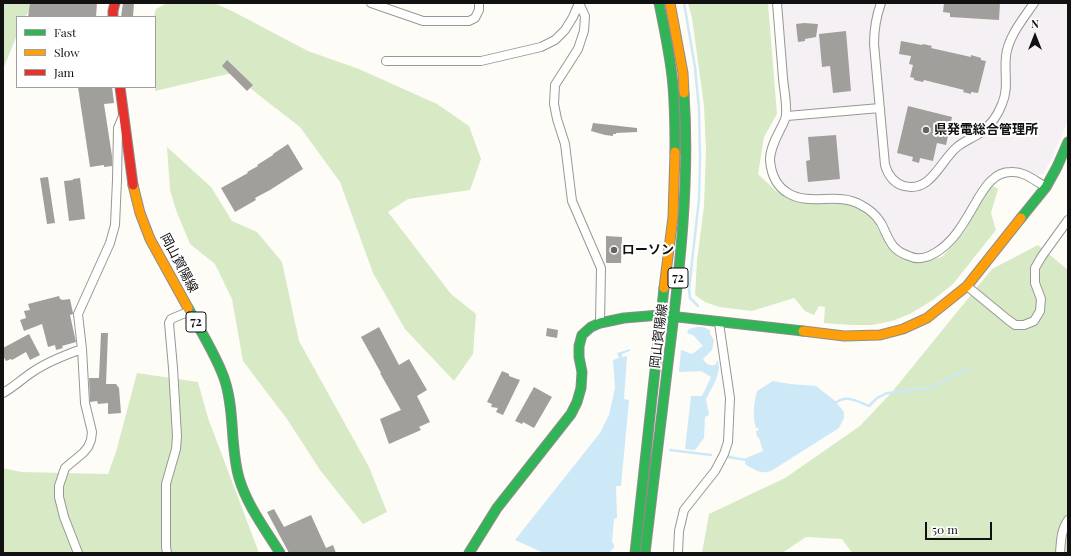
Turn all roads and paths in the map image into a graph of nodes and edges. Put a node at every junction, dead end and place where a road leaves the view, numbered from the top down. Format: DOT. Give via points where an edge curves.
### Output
graph roads {
  1 [pos="115,3"];
  2 [pos="371,3"];
  3 [pos="478,3"];
  4 [pos="579,3"];
  5 [pos="659,3"];
  6 [pos="670,3"];
  7 [pos="777,3"];
  8 [pos="882,3"];
  9 [pos="1034,3"];
  10 [pos="113,16"];
  11 [pos="386,61"];
  12 [pos="120,88"];
  13 [pos="880,108"];
  14 [pos="124,114"];
  15 [pos="787,116"];
  16 [pos="1068,142"];
  17 [pos="1046,187"];
  18 [pos="1068,220"];
  19 [pos="967,286"];
  20 [pos="190,311"];
  21 [pos="660,315"];
  22 [pos="674,317"];
  23 [pos="600,323"];
  24 [pos="719,323"];
  25 [pos="82,349"];
  26 [pos="3,393"];
  27 [pos="1068,520"];
  28 [pos="78,553"];
  29 [pos="167,553"];
  30 [pos="280,553"];
  31 [pos="468,553"];
  32 [pos="635,553"];
  33 [pos="645,553"];
  34 [pos="678,553"];
  35 [pos="1060,553"];
  1 -- 10 [label="main road"];
  2 -- 3 [label="street" via="423,21 469,21 475,18"];
  4 -- 11 [label="street" via="565,30 554,40 541,46 481,61"];
  4 -- 23 [label="street" via="585,16 584,31 578,49 555,84 554,104 565,144 572,201 601,268"];
  5 -- 21 [label="main road, 岡山賀陽線 / 72" via="672,76 675,125 672,217"];
  6 -- 22 [label="main road, 岡山賀陽線 / 72" via="683,73 686,121 684,213"];
  7 -- 15 [label="street"];
  8 -- 13 [label="street" via="874,30"];
  9 -- 13 [label="street" via="1011,38 1005,65 1006,92 999,112 980,133 958,146 925,183 913,187 900,185 890,177 885,165"];
  12 -- 14 [label="main road, 岡山賀陽線 / 72"];
  13 -- 15 [label="street"];
  14 -- 20 [label="main road, 岡山賀陽線 / 72" via="133,188 140,213 150,239"];
  14 -- 25 [label="street" via="118,128 115,225 110,243 78,314"];
  15 -- 17 [label="street" via="774,142 770,158 775,180 780,187 795,197 804,199 846,199 856,202 874,214 890,243 910,257 925,258 944,247 961,227 988,184 997,176 1019,172"];
  16 -- 17 [label="main road"];
  17 -- 19 [label="main road"];
  18 -- 19 [label="street" via="1035,268 1035,283 1041,299 1040,311 1034,320 1024,325 1015,325"];
  19 -- 24 [label="main road" via="927,318 904,329 880,335 844,336"];
  20 -- 29 [label="street" via="169,323 177,436 166,484"];
  20 -- 30 [label="main road, 岡山賀陽線 / 72" via="225,381 239,478 250,504"];
  21 -- 22 [label="main road"];
  21 -- 23 [label="main road"];
  21 -- 32 [label="main road, 岡山賀陽線 / 72"];
  22 -- 24 [label="main road"];
  22 -- 33 [label="main road, 岡山賀陽線 / 72"];
  23 -- 31 [label="main road" via="591,327 580,341 581,388 571,414 497,508"];
  24 -- 34 [label="street" via="730,398 728,442 715,471 684,510 679,531"];
  25 -- 26 [label="street" via="48,362"];
  25 -- 28 [label="street" via="85,403 92,432 91,440 83,453 65,468 59,486 64,517"];
  27 -- 35 [label="street" via="1064,525"];
}
